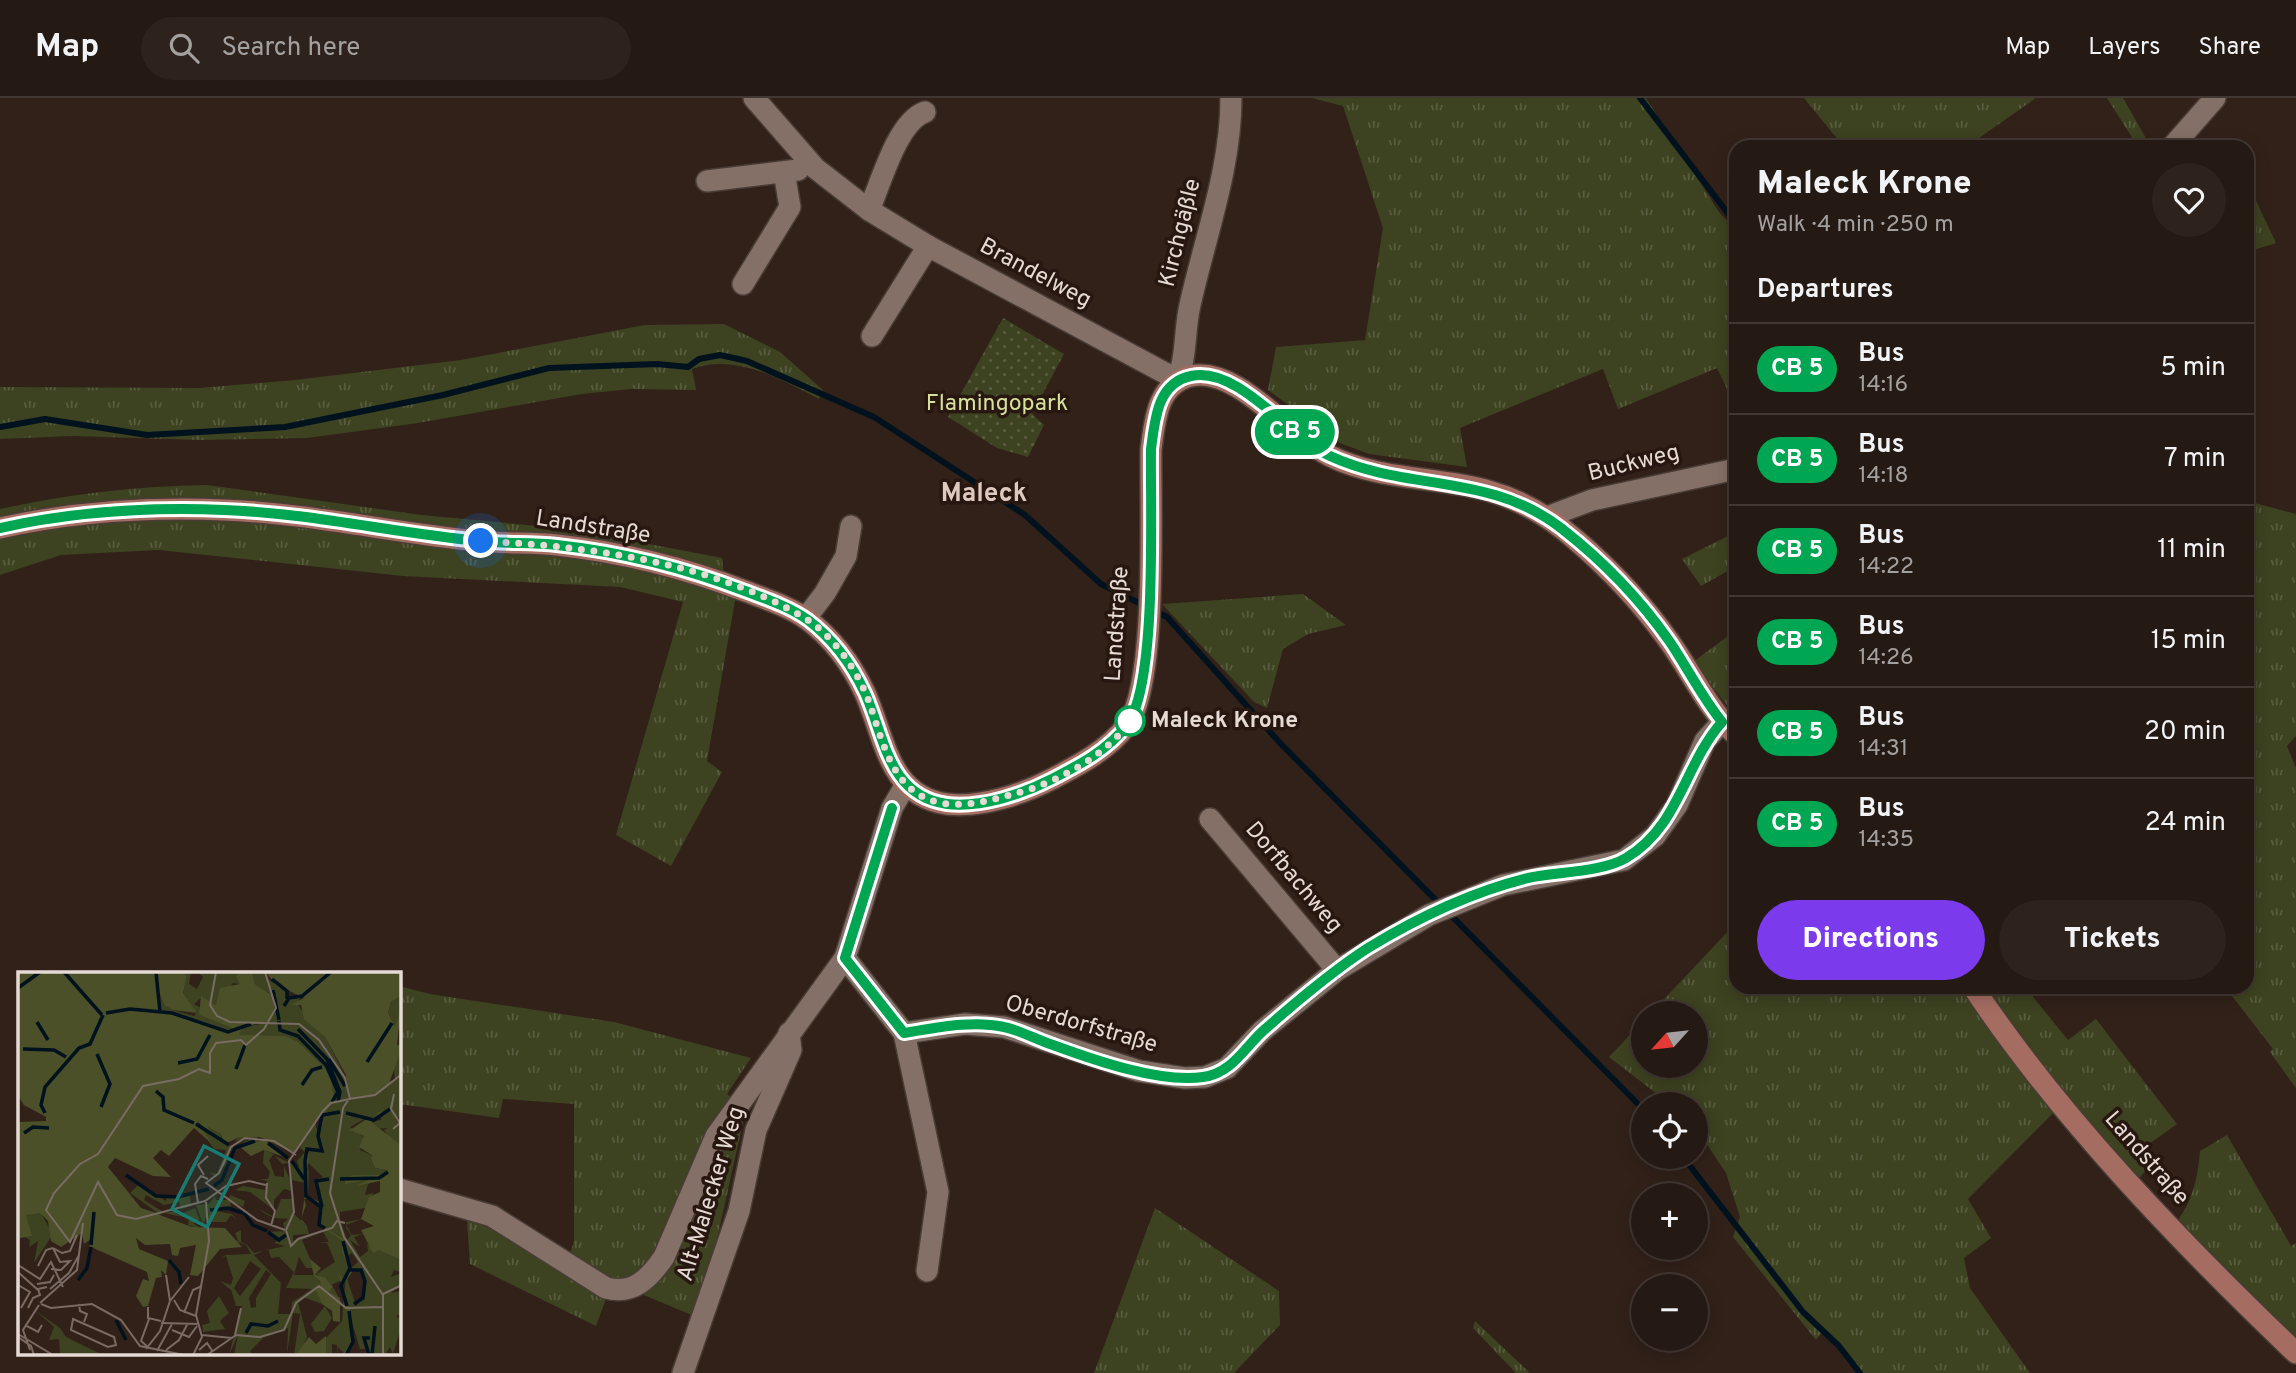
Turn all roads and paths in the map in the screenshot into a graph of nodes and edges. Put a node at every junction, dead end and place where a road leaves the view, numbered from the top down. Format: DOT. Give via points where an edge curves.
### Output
graph roads {
  1 [pos="754,98"];
  2 [pos="1231,98"];
  3 [pos="2215,98"];
  4 [pos="925,112"];
  5 [pos="2178,140"];
  6 [pos="815,168"];
  7 [pos="784,172"];
  8 [pos="707,181"];
  9 [pos="869,210"];
  10 [pos="928,246"];
  11 [pos="743,284"];
  12 [pos="872,336"];
  13 [pos="1178,380"];
  14 [pos="1729,470"];
  15 [pos="1547,517"];
  16 [pos="850,526"];
  17 [pos="0,528"];
  18 [pos="806,618"];
  19 [pos="1729,729"];
  20 [pos="905,786"];
  21 [pos="1210,819"];
  22 [pos="845,958"];
  23 [pos="1337,970"];
  24 [pos="1978,994"];
  25 [pos="789,1031"];
  26 [pos="904,1033"];
  27 [pos="401,1190"];
  28 [pos="928,1271"];
  29 [pos="2296,1353"];
  30 [pos="683,1373"];
  1 -- 6 [label="street, Brandelweg"];
  2 -- 13 [label="street, Kirchgäßle" via="1221,187 1189,310 1185,359"];
  3 -- 5 [label="street"];
  4 -- 9 [label="street" via="905,128"];
  6 -- 7 [label="street"];
  6 -- 9 [label="street, Brandelweg"];
  7 -- 8 [label="street"];
  7 -- 11 [label="street" via="790,207"];
  9 -- 10 [label="street, Brandelweg"];
  10 -- 12 [label="street"];
  10 -- 13 [label="street, Brandelweg"];
  13 -- 15 [label="street" via="1192,376 1222,379 1327,455 1358,468 1489,491"];
  13 -- 20 [label="street, Landstraße" via="1163,394 1154,429 1148,645 1141,693 1130,720 1103,751 1032,789 948,804"];
  14 -- 15 [label="street, Buckweg" via="1592,500"];
  15 -- 19 [label="street" via="1613,573 1648,613"];
  16 -- 18 [label="street" via="846,556"];
  17 -- 18 [label="street, Landstraße" via="128,511 226,510 481,541 555,545 694,573"];
  18 -- 20 [label="street, Landstraße" via="841,651 856,674 883,747"];
  19 -- 23 [label="street, Oberdorfstraße" via="1705,741 1677,805 1655,836 1624,860 1536,876 1481,893 1388,936"];
  20 -- 22 [label="street" via="892,808"];
  21 -- 23 [label="street, Dorfbachweg"];
  22 -- 25 [label="street, Alt-Malecker Weg"];
  22 -- 26 [label="street"];
  23 -- 26 [label="street, Oberdorfstraße" via="1262,1031 1227,1068 1205,1077 1139,1071 1004,1027 965,1024"];
  24 -- 29 [label="street, Landstraße" via="2062,1104 2218,1278"];
  25 -- 27 [label="street, Alt-Malecker Weg" via="716,1136 664,1257 637,1286 622,1292 606,1289 492,1216"];
  25 -- 30 [label="street, Alt-Malecker Weg" via="791,1050 756,1130 739,1211"];
  26 -- 28 [label="street" via="938,1192"];
}
